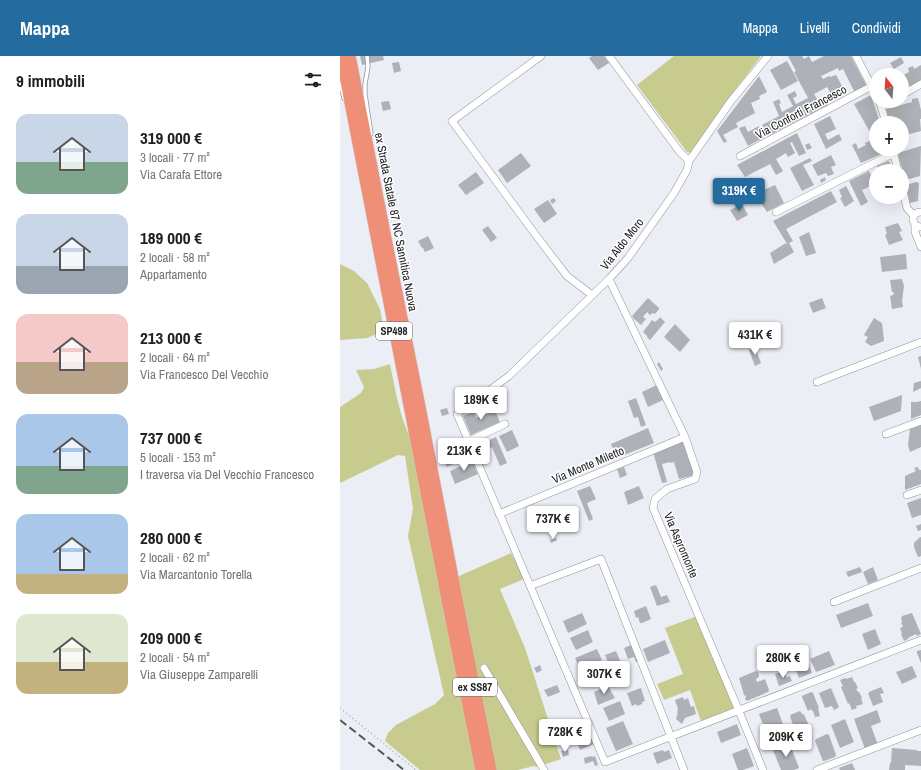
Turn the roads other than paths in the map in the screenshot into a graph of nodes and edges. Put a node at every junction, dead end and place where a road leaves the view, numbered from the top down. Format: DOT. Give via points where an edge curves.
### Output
graph roads {
  1 [pos="341,56"];
  2 [pos="350,56"];
  3 [pos="366,56"];
  4 [pos="541,56"];
  5 [pos="609,56"];
  6 [pos="768,56"];
  7 [pos="856,56"];
  8 [pos="869,80"];
  9 [pos="340,84"];
  10 [pos="921,84"];
  11 [pos="869,88"];
  12 [pos="909,91"];
  13 [pos="356,138"];
  14 [pos="740,156"];
  15 [pos="883,156"];
  16 [pos="689,161"];
  17 [pos="373,175"];
  18 [pos="906,204"];
  19 [pos="776,212"];
  20 [pos="921,212"];
  21 [pos="914,216"];
  22 [pos="918,226"];
  23 [pos="921,247"];
  24 [pos="609,279"];
  25 [pos="592,295"];
  26 [pos="921,342"];
  27 [pos="817,382"];
  28 [pos="921,421"];
  29 [pos="505,424"];
  30 [pos="886,434"];
  31 [pos="685,437"];
  32 [pos="468,441"];
  33 [pos="921,490"];
  34 [pos="907,495"];
  35 [pos="499,514"];
  36 [pos="921,568"];
  37 [pos="917,572"];
  38 [pos="530,586"];
  39 [pos="834,602"];
  40 [pos="453,604"];
  41 [pos="921,640"];
  42 [pos="484,668"];
  43 [pos="739,710"];
  44 [pos="921,730"];
  45 [pos="671,736"];
  46 [pos="481,770"];
  47 [pos="491,770"];
  48 [pos="544,770"];
  49 [pos="684,770"];
  50 [pos="763,770"];
  51 [pos="817,770"];
  1 -- 13 [label="highway, ex Strada Statale 87 NC Sannitica Nuova / SP498"];
  2 -- 17 [label="highway, ex Strada Statale 87 NC Sannitica Nuova / ex SS87"];
  3 -- 17 [label="lane" via="368,67 365,94"];
  4 -- 25 [label="street" via="452,121 567,276"];
  5 -- 16 [label="street"];
  6 -- 16 [label="street, Via Aldo Moro" via="731,101"];
  7 -- 8 [label="street"];
  9 -- 13 [label="lane"];
  10 -- 12 [label="street"];
  11 -- 14 [label="street, Via Conforti Francesco"];
  13 -- 40 [label="highway, ex Strada Statale 87 NC Sannitica Nuova / SP498"];
  15 -- 19 [label="street"];
  16 -- 24 [label="street, Via Aldo Moro" via="687,170 674,193 628,258"];
  17 -- 40 [label="highway, ex Strada Statale 87 NC Sannitica Nuova / ex SS87" via="422,414"];
  18 -- 21 [label="street"];
  20 -- 21 [label="street"];
  21 -- 22 [label="street" via="913,220"];
  22 -- 23 [label="street" via="915,232"];
  24 -- 25 [label="street, Via Aldo Moro"];
  24 -- 31 [label="street, Via Aspromonte"];
  25 -- 32 [label="street, Via Aldo Moro" via="509,376 457,414"];
  26 -- 27 [label="street"];
  28 -- 30 [label="street"];
  29 -- 32 [label="street"];
  31 -- 35 [label="street, Via Monte Miletto"];
  31 -- 43 [label="street, Via Aspromonte" via="697,472 695,479 667,489 655,499 653,508"];
  32 -- 35 [label="street"];
  33 -- 34 [label="street"];
  35 -- 38 [label="street"];
  36 -- 37 [label="street"];
  37 -- 39 [label="street"];
  38 -- 45 [label="street" via="605,762"];
  38 -- 45 [label="street" via="601,558"];
  40 -- 46 [label="highway, ex Strada Statale 87 NC Sannitica Nuova / ex SS87"];
  40 -- 47 [label="highway, ex Strada Statale 87 NC Sannitica Nuova / ex SS87"];
  41 -- 43 [label="street"];
  42 -- 48 [label="street"];
  43 -- 45 [label="street"];
  43 -- 50 [label="street"];
  44 -- 51 [label="street"];
  45 -- 49 [label="street"];
}
